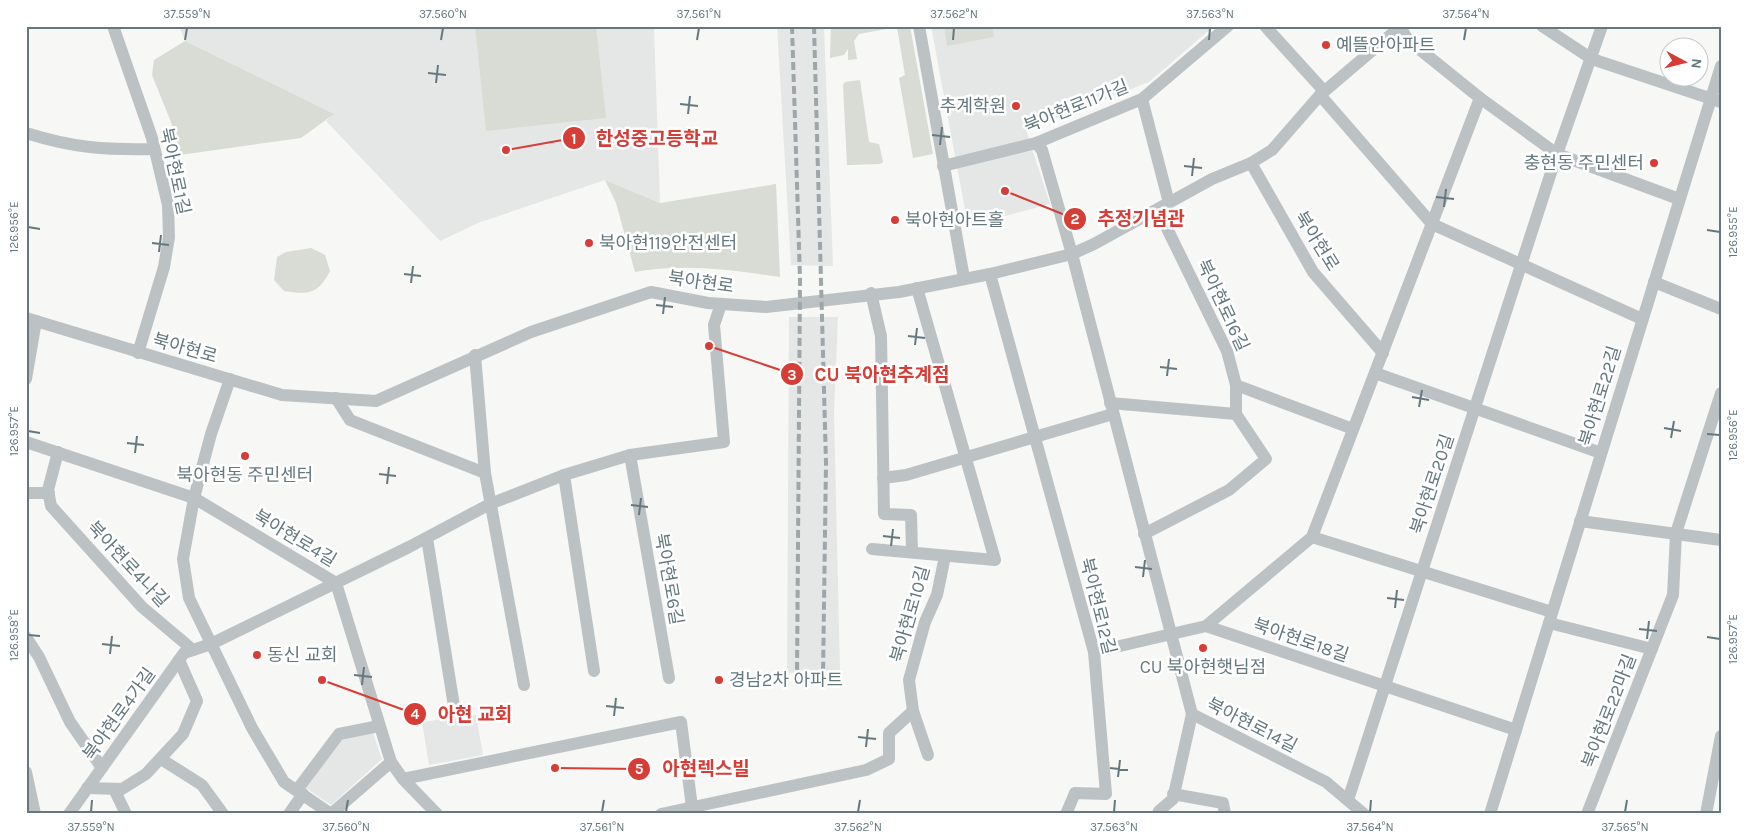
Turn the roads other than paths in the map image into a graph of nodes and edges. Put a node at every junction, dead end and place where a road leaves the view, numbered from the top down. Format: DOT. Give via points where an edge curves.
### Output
graph roads {
  1 [pos="113,26"];
  2 [pos="919,26"];
  3 [pos="1228,26"];
  4 [pos="1265,26"];
  5 [pos="1542,26"];
  6 [pos="1602,26"];
  7 [pos="1400,27"];
  8 [pos="1592,59"];
  9 [pos="1721,66"];
  10 [pos="1322,93"];
  11 [pos="1480,98"];
  12 [pos="1142,99"];
  13 [pos="1716,100"];
  14 [pos="26,133"];
  15 [pos="1036,143"];
  16 [pos="154,149"];
  17 [pos="1558,154"];
  18 [pos="1251,163"];
  19 [pos="944,166"];
  20 [pos="1679,199"];
  21 [pos="1169,203"];
  22 [pos="1158,210"];
  23 [pos="1432,224"];
  24 [pos="1072,254"];
  25 [pos="1521,264"];
  26 [pos="990,274"];
  27 [pos="964,278"];
  28 [pos="1654,282"];
  29 [pos="917,288"];
  30 [pos="871,293"];
  31 [pos="721,304"];
  32 [pos="1721,309"];
  33 [pos="1642,319"];
  34 [pos="31,320"];
  35 [pos="1383,353"];
  36 [pos="138,354"];
  37 [pos="475,355"];
  38 [pos="1375,373"];
  39 [pos="26,379"];
  40 [pos="230,379"];
  41 [pos="1236,385"];
  42 [pos="1721,393"];
  43 [pos="336,398"];
  44 [pos="1112,408"];
  45 [pos="1475,408"];
  46 [pos="1236,414"];
  47 [pos="1353,429"];
  48 [pos="1035,438"];
  49 [pos="26,442"];
  50 [pos="58,452"];
  51 [pos="1601,453"];
  52 [pos="630,455"];
  53 [pos="965,457"];
  54 [pos="485,473"];
  55 [pos="564,474"];
  56 [pos="883,478"];
  57 [pos="26,493"];
  58 [pos="49,493"];
  59 [pos="194,498"];
  60 [pos="490,504"];
  61 [pos="1580,521"];
  62 [pos="1676,533"];
  63 [pos="1144,534"];
  64 [pos="1312,537"];
  65 [pos="427,538"];
  66 [pos="1721,540"];
  67 [pos="872,549"];
  68 [pos="912,551"];
  69 [pos="945,556"];
  70 [pos="1422,572"];
  71 [pos="336,584"];
  72 [pos="1551,617"];
  73 [pos="1206,626"];
  74 [pos="1170,634"];
  75 [pos="26,637"];
  76 [pos="211,644"];
  77 [pos="1652,649"];
  78 [pos="193,650"];
  79 [pos="1094,652"];
  80 [pos="179,660"];
  81 [pos="594,671"];
  82 [pos="668,678"];
  83 [pos="524,685"];
  84 [pos="1384,687"];
  85 [pos="454,706"];
  86 [pos="914,711"];
  87 [pos="1192,714"];
  88 [pos="379,726"];
  89 [pos="1516,730"];
  90 [pos="1721,736"];
  91 [pos="928,754"];
  92 [pos="161,759"];
  93 [pos="391,762"];
  94 [pos="102,768"];
  95 [pos="26,772"];
  96 [pos="403,780"];
  97 [pos="88,788"];
  98 [pos="114,789"];
  99 [pos="300,792"];
  100 [pos="1173,794"];
  101 [pos="1348,800"];
  102 [pos="692,807"];
  103 [pos="35,814"];
  104 [pos="69,814"];
  105 [pos="126,814"];
  106 [pos="223,814"];
  107 [pos="289,814"];
  108 [pos="331,814"];
  109 [pos="437,814"];
  110 [pos="661,814"];
  111 [pos="1066,814"];
  112 [pos="1158,814"];
  113 [pos="1225,814"];
  114 [pos="1364,814"];
  115 [pos="1490,814"];
  116 [pos="1587,814"];
  117 [pos="1706,814"];
  1 -- 16 [label="street, 북아현로1길"];
  2 -- 19 [label="street"];
  3 -- 12 [label="street, 북아현로11가길"];
  4 -- 10 [label="street"];
  5 -- 8 [label="street"];
  6 -- 8 [label="street, 북아현로20길"];
  7 -- 10 [label="street, 북아현로"];
  7 -- 11 [label="street" via="1408,40"];
  8 -- 13 [label="street"];
  8 -- 17 [label="street, 북아현로20길"];
  9 -- 13 [label="street, 북아현로22길"];
  10 -- 18 [label="street, 북아현로" via="1272,150"];
  10 -- 23 [label="street"];
  11 -- 17 [label="street"];
  11 -- 23 [label="street, 북아현로18길"];
  12 -- 15 [label="street, 북아현로11가길"];
  12 -- 21 [label="street"];
  13 -- 20 [label="street, 북아현로22길"];
  14 -- 16 [label="street" via="63,144 103,150"];
  15 -- 19 [label="street, 북아현로11가길"];
  15 -- 24 [label="street" via="1042,150"];
  16 -- 36 [label="street, 북아현로1길" via="168,205 169,236 164,267"];
  17 -- 20 [label="street"];
  17 -- 25 [label="street, 북아현로20길"];
  18 -- 21 [label="street, 북아현로"];
  18 -- 35 [label="street, 북아현로" via="1313,272"];
  19 -- 27 [label="street"];
  20 -- 28 [label="street, 북아현로22길"];
  21 -- 22 [label="street, 북아현로"];
  22 -- 24 [label="street, 북아현로"];
  22 -- 41 [label="street, 북아현로16길" via="1227,351"];
  23 -- 25 [label="street"];
  23 -- 35 [label="street, 북아현로18길"];
  24 -- 26 [label="street, 북아현로"];
  24 -- 44 [label="street, 북아현로14길"];
  25 -- 33 [label="street"];
  25 -- 45 [label="street, 북아현로20길"];
  26 -- 27 [label="street, 북아현로"];
  26 -- 48 [label="street, 북아현로12길"];
  27 -- 29 [label="street, 북아현로"];
  28 -- 32 [label="street"];
  28 -- 33 [label="street, 북아현로22길"];
  29 -- 30 [label="street, 북아현로"];
  29 -- 53 [label="street, 북아현로10길"];
  30 -- 31 [label="street, 북아현로" via="766,307"];
  30 -- 56 [label="street" via="881,336"];
  31 -- 37 [label="street, 북아현로" via="652,292 531,332"];
  31 -- 52 [label="street" via="714,326 724,442"];
  33 -- 51 [label="street, 북아현로22길"];
  34 -- 36 [label="street, 북아현로"];
  34 -- 39 [label="street"];
  35 -- 38 [label="street, 북아현로18길"];
  36 -- 40 [label="street, 북아현로"];
  37 -- 43 [label="street, 북아현로" via="376,401"];
  37 -- 54 [label="street"];
  38 -- 45 [label="street"];
  38 -- 47 [label="street, 북아현로18길"];
  40 -- 43 [label="street, 북아현로" via="282,395"];
  40 -- 59 [label="street"];
  41 -- 46 [label="street"];
  41 -- 47 [label="street"];
  42 -- 62 [label="street, 북아현로22마길"];
  43 -- 54 [label="street" via="350,420"];
  44 -- 46 [label="street"];
  44 -- 48 [label="street"];
  44 -- 63 [label="street, 북아현로14길"];
  45 -- 51 [label="street"];
  45 -- 70 [label="street, 북아현로20길"];
  46 -- 63 [label="street" via="1266,459 1229,490"];
  47 -- 64 [label="street, 북아현로18길"];
  48 -- 53 [label="street"];
  48 -- 79 [label="street, 북아현로12길"];
  49 -- 50 [label="street, 북아현로4길"];
  50 -- 58 [label="street"];
  50 -- 59 [label="street, 북아현로4길"];
  51 -- 61 [label="street, 북아현로22길"];
  52 -- 55 [label="street"];
  52 -- 82 [label="street, 북아현로6길"];
  53 -- 56 [label="street" via="906,476"];
  53 -- 69 [label="street, 북아현로10길" via="995,560"];
  54 -- 60 [label="street"];
  55 -- 60 [label="street"];
  55 -- 81 [label="street"];
  56 -- 68 [label="street, 북아현로10길" via="884,514 911,515"];
  57 -- 58 [label="street"];
  58 -- 78 [label="street, 북아현로4나길" via="51,506 135,600"];
  59 -- 71 [label="street, 북아현로4길"];
  59 -- 76 [label="street" via="183,559 189,598"];
  60 -- 65 [label="street"];
  60 -- 83 [label="street"];
  61 -- 62 [label="street"];
  61 -- 72 [label="street, 북아현로22길"];
  62 -- 66 [label="street"];
  62 -- 77 [label="street, 북아현로22마길" via="1673,595"];
  63 -- 74 [label="street, 북아현로14길"];
  64 -- 70 [label="street"];
  64 -- 73 [label="street, 북아현로18길"];
  65 -- 71 [label="street"];
  65 -- 85 [label="street"];
  67 -- 68 [label="street, 북아현로10길"];
  68 -- 69 [label="street, 북아현로10길"];
  69 -- 86 [label="street, 북아현로10길" via="937,595 925,622 909,680"];
  70 -- 72 [label="street"];
  70 -- 84 [label="street, 북아현로20길"];
  71 -- 76 [label="street, 북아현로4길"];
  71 -- 88 [label="street"];
  72 -- 77 [label="street"];
  72 -- 89 [label="street, 북아현로22길"];
  73 -- 74 [label="street, 북아현로18길"];
  73 -- 84 [label="street, 북아현로18길"];
  74 -- 79 [label="street"];
  74 -- 87 [label="street, 북아현로14길"];
  75 -- 94 [label="street" via="70,722"];
  76 -- 78 [label="street, 북아현로4가길"];
  76 -- 99 [label="street" via="252,728 284,782"];
  77 -- 116 [label="street, 북아현로22마길"];
  78 -- 80 [label="street, 북아현로4가길" via="184,653"];
  79 -- 111 [label="street, 북아현로12길" via="1106,794 1075,793"];
  80 -- 92 [label="street, 북아현로4가길" via="197,701 183,734"];
  80 -- 94 [label="street, 북아현로4가길"];
  84 -- 89 [label="street"];
  84 -- 101 [label="street, 북아현로20길"];
  86 -- 91 [label="street, 북아현로10길"];
  86 -- 102 [label="street" via="889,733 889,758 866,770"];
  87 -- 100 [label="street"];
  87 -- 101 [label="street, 북아현로14길" via="1326,782"];
  88 -- 93 [label="street"];
  88 -- 99 [label="street" via="339,734"];
  89 -- 115 [label="street, 북아현로22길"];
  90 -- 117 [label="street"];
  92 -- 98 [label="street, 북아현로4가길" via="146,774 122,789"];
  92 -- 106 [label="street" via="202,785"];
  93 -- 96 [label="street"];
  93 -- 108 [label="street"];
  94 -- 97 [label="street, 북아현로4가길"];
  95 -- 103 [label="street"];
  96 -- 102 [label="street" via="680,722"];
  96 -- 109 [label="street"];
  97 -- 98 [label="street, 북아현로4가길"];
  97 -- 104 [label="street, 북아현로4가길"];
  98 -- 105 [label="street"];
  99 -- 107 [label="street"];
  99 -- 108 [label="street"];
  100 -- 112 [label="street"];
  100 -- 113 [label="street" via="1223,803"];
  101 -- 114 [label="street, 북아현로14길"];
  102 -- 110 [label="street"];
}
